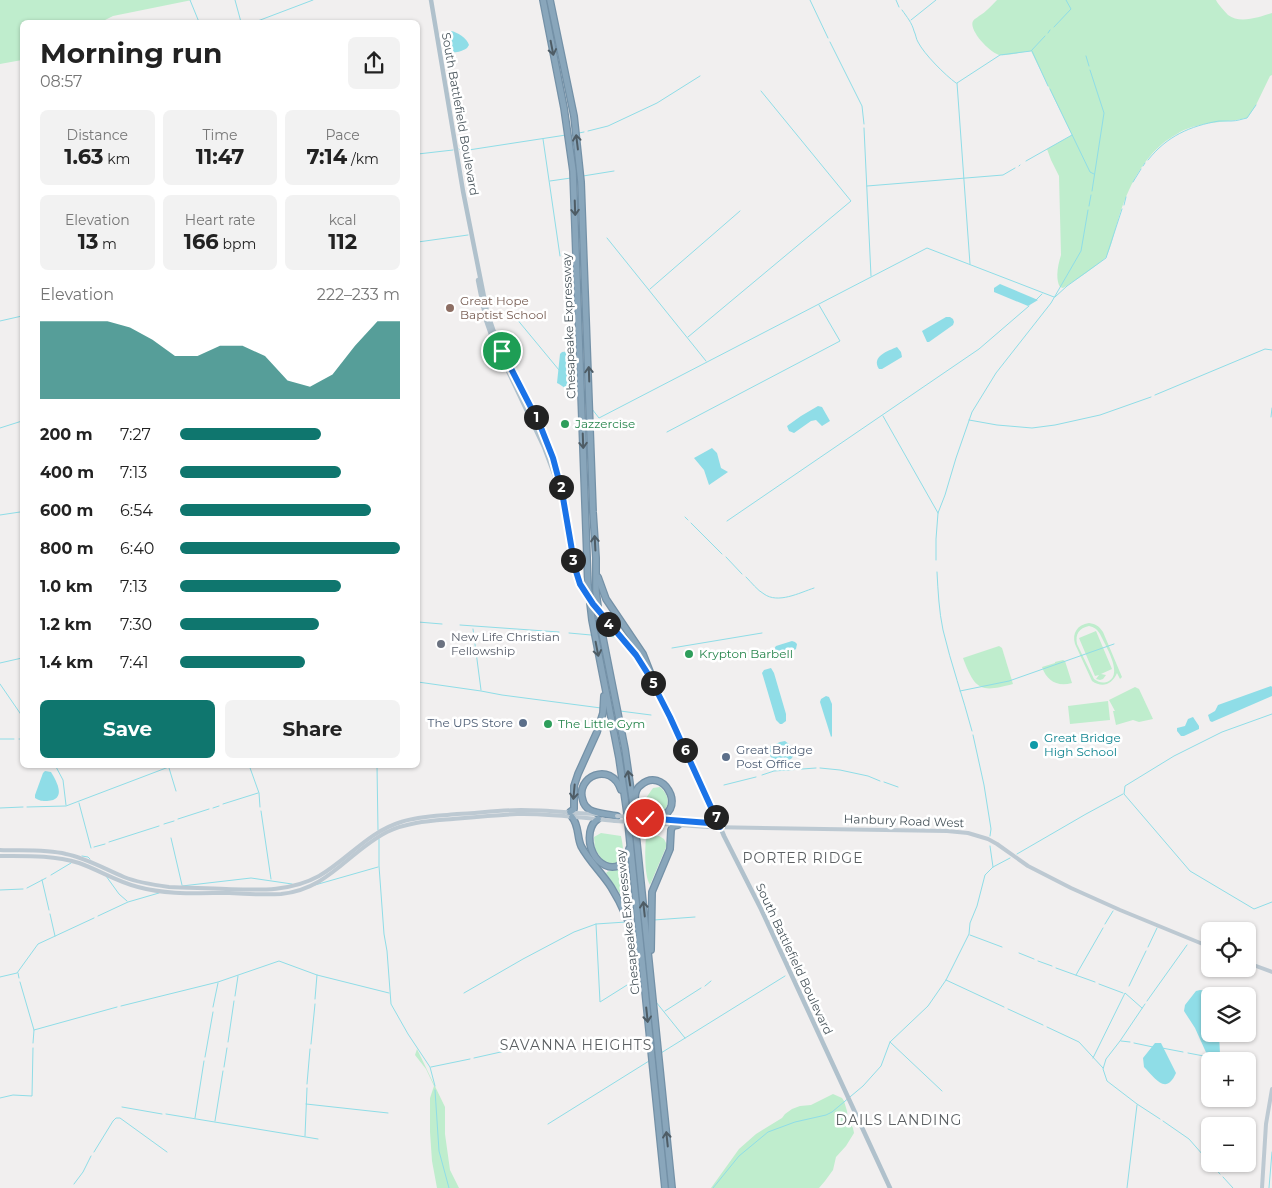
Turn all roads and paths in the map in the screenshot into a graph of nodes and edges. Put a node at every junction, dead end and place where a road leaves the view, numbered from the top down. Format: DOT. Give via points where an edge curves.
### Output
graph roads {
  1 [pos="431,0"];
  2 [pos="542,0"];
  3 [pos="550,0"];
  4 [pos="596,558"];
  5 [pos="603,679"];
  6 [pos="656,687"];
  7 [pos="626,807"];
  8 [pos="571,815"];
  9 [pos="616,818"];
  10 [pos="598,819"];
  11 [pos="420,820"];
  12 [pos="646,820"];
  13 [pos="678,825"];
  14 [pos="635,826"];
  15 [pos="720,827"];
  16 [pos="630,845"];
  17 [pos="0,850"];
  18 [pos="0,856"];
  19 [pos="1201,943"];
  20 [pos="1256,966"];
  21 [pos="1272,972"];
  22 [pos="644,981"];
  23 [pos="652,992"];
  24 [pos="1272,1089"];
  25 [pos="665,1188"];
  26 [pos="672,1188"];
  27 [pos="890,1188"];
  28 [pos="1262,1188"];
  1 -- 6 [label="main road, South Battlefield Boulevard, bridge" via="486,320 556,477 575,568 585,593 636,655"];
  2 -- 5 [label="highway, Chesapeake Expressway, one-way" via="573,171 588,585"];
  4 -- 3 [label="highway, Chesapeake Expressway, one-way" via="582,182 574,116"];
  4 -- 6 [label="highway" via="604,596 640,650"];
  14 -- 4 [label="highway, Chesapeake Expressway, one-way" via="629,776 600,623"];
  5 -- 7 [label="highway, Chesapeake Expressway"];
  5 -- 8 [label="highway, one-way" via="601,722 577,777"];
  6 -- 15 [label="main road, South Battlefield Boulevard"];
  7 -- 9 [label="highway" via="614,777 601,774 586,781 582,798 586,806"];
  7 -- 16 [label="highway, Chesapeake Expressway"];
  8 -- 9 [label="main road"];
  8 -- 10 [label="main road"];
  8 -- 11 [label="main road" via="518,814"];
  8 -- 22 [label="highway" via="582,848 612,888 627,917"];
  9 -- 10 [label="main road"];
  9 -- 12 [label="main road, bridge"];
  10 -- 16 [label="highway" via="590,830 589,839 598,862 608,867 620,864"];
  11 -- 17 [label="main road" via="384,828 318,877 274,889 156,886 126,878 64,853"];
  11 -- 18 [label="main road" via="386,832 321,880 279,894 164,892 133,886 58,858"];
  12 -- 13 [label="main road"];
  12 -- 14 [label="highway" via="667,813 672,800 666,787 656,780 638,788 634,797"];
  12 -- 15 [label="main road" via="709,823"];
  13 -- 15 [label="main road"];
  13 -- 23 [label="highway" via="671,830 670,849 652,892"];
  23 -- 14 [label="highway, Chesapeake Expressway, one-way"];
  15 -- 19 [label="main road, Hanbury Road West" via="968,833 988,839 1028,866 1071,888"];
  15 -- 27 [label="main road, South Battlefield Boulevard"];
  16 -- 22 [label="highway, Chesapeake Expressway"];
  20 -- 21 [label="main road"];
  22 -- 25 [label="highway, Chesapeake Expressway, one-way"];
  26 -- 23 [label="highway, Chesapeake Expressway, one-way"];
  24 -- 28 [label="main road" via="1265,1132"];
}
